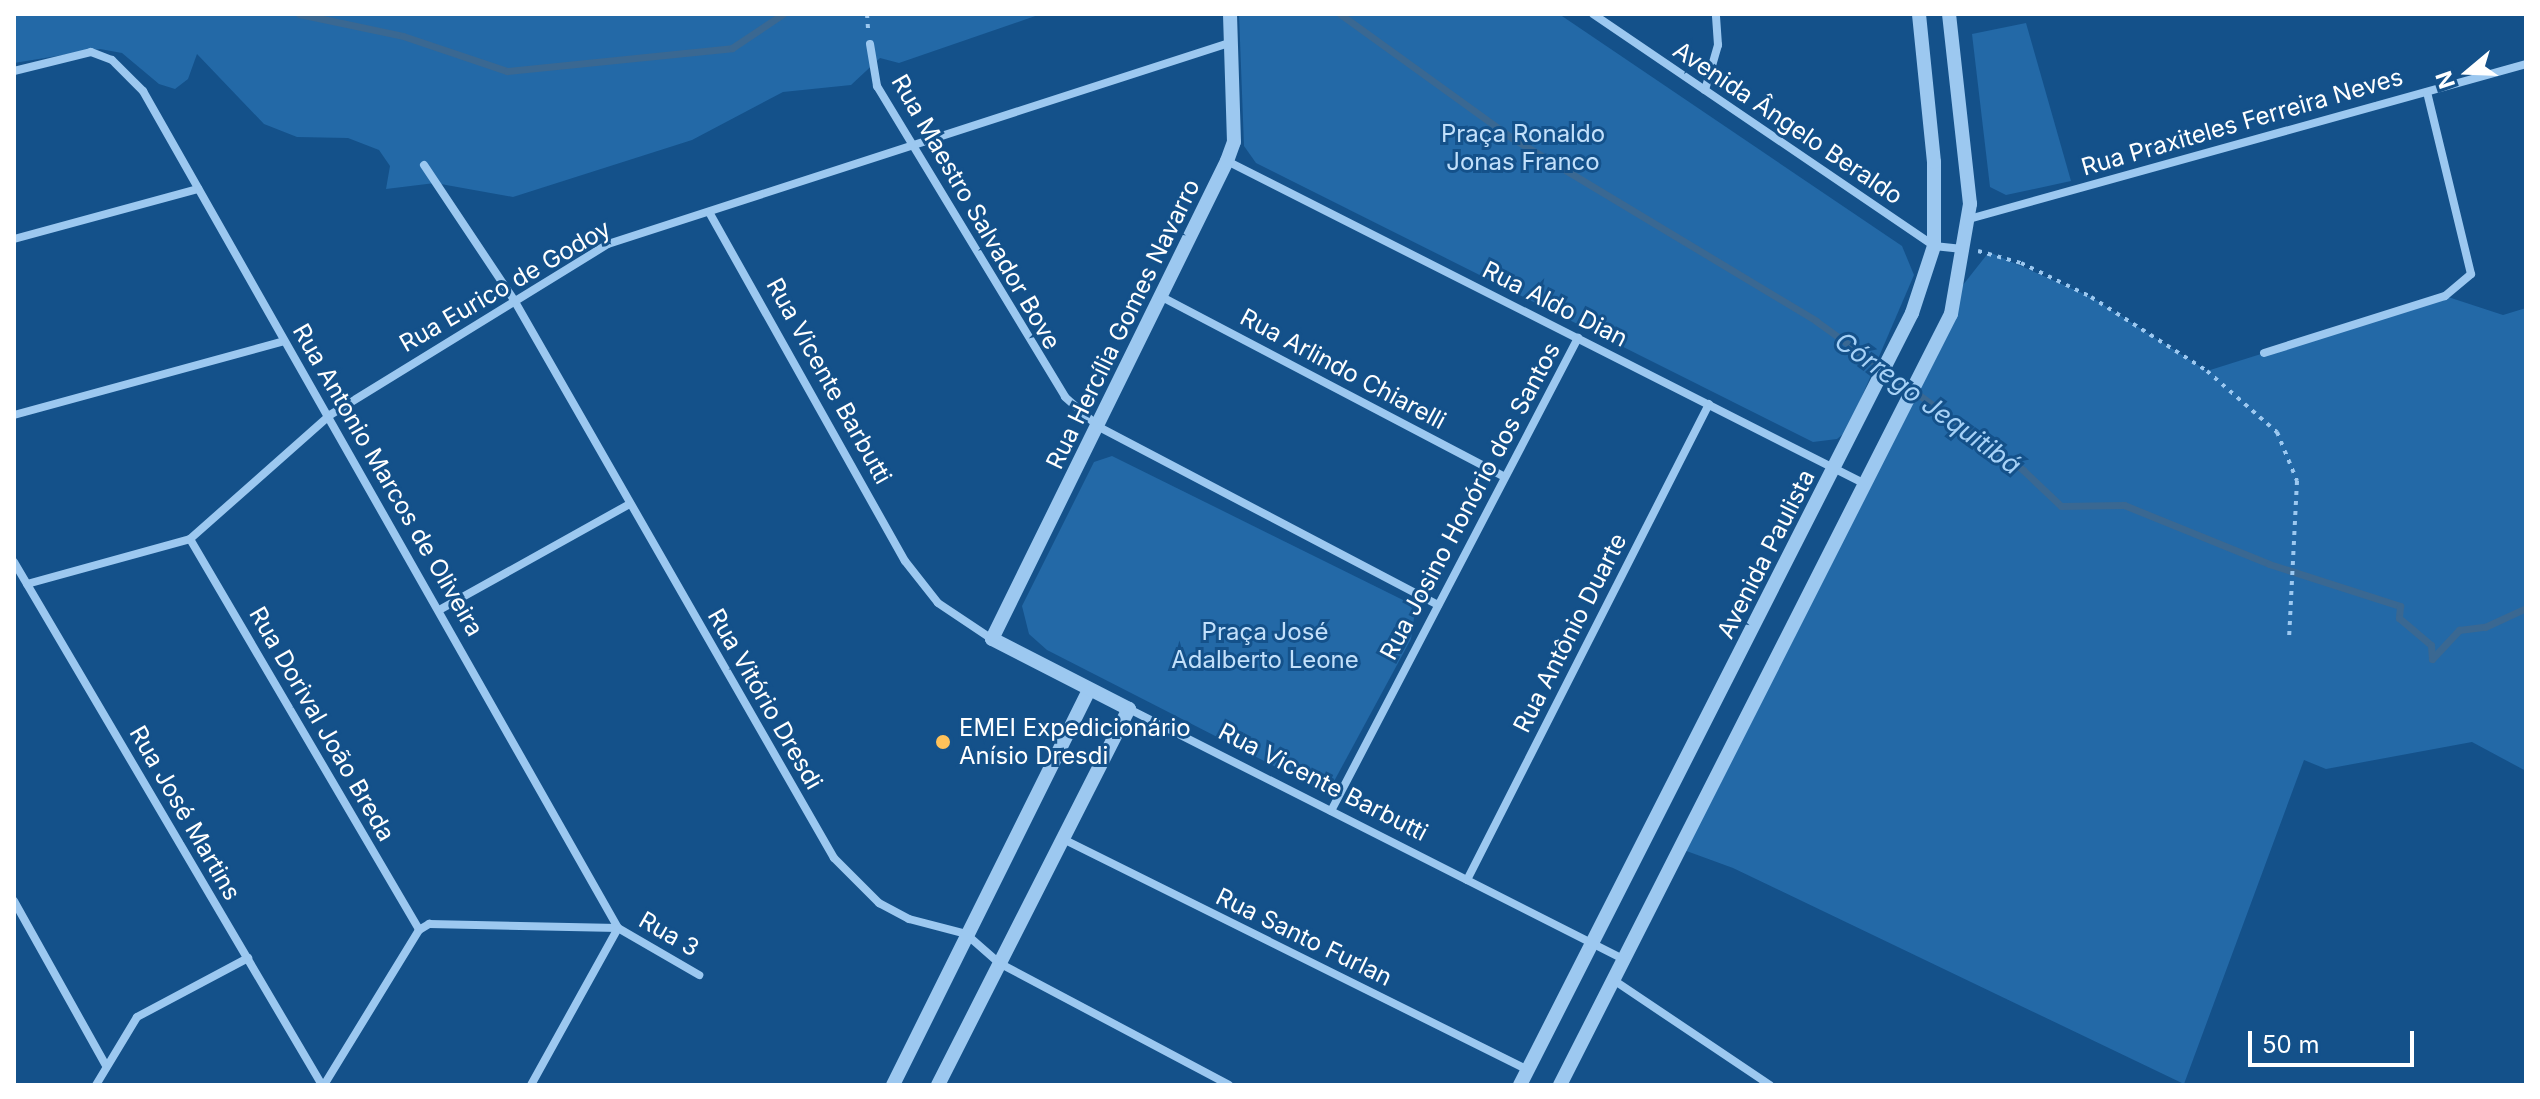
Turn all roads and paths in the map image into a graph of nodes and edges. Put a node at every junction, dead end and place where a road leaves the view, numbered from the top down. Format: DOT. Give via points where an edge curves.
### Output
graph roads {
  1 [pos="1230,14"];
  2 [pos="1593,14"];
  3 [pos="1716,14"];
  4 [pos="1919,14"];
  5 [pos="1949,14"];
  6 [pos="1232,42"];
  7 [pos="870,44"];
  8 [pos="2526,64"];
  9 [pos="14,71"];
  10 [pos="1705,90"];
  11 [pos="2427,92"];
  12 [pos="912,147"];
  13 [pos="1227,161"];
  14 [pos="424,165"];
  15 [pos="198,189"];
  16 [pos="709,212"];
  17 [pos="1969,219"];
  18 [pos="14,239"];
  19 [pos="1934,246"];
  20 [pos="1966,249"];
  21 [pos="1162,297"];
  22 [pos="514,300"];
  23 [pos="1578,338"];
  24 [pos="284,341"];
  25 [pos="2264,353"];
  26 [pos="1709,404"];
  27 [pos="14,415"];
  28 [pos="330,415"];
  29 [pos="1099,427"];
  30 [pos="1834,468"];
  31 [pos="1505,477"];
  32 [pos="1865,484"];
  33 [pos="630,504"];
  34 [pos="190,539"];
  35 [pos="14,562"];
  36 [pos="27,584"];
  37 [pos="1438,605"];
  38 [pos="441,609"];
  39 [pos="992,639"];
  40 [pos="2289,640"];
  41 [pos="1089,691"];
  42 [pos="1129,709"];
  43 [pos="1331,811"];
  44 [pos="1063,839"];
  45 [pos="1467,880"];
  46 [pos="14,901"];
  47 [pos="618,928"];
  48 [pos="419,930"];
  49 [pos="966,934"];
  50 [pos="1594,944"];
  51 [pos="248,958"];
  52 [pos="1626,960"];
  53 [pos="999,963"];
  54 [pos="699,975"];
  55 [pos="1615,981"];
  56 [pos="105,1064"];
  57 [pos="1528,1070"];
  58 [pos="96,1085"];
  59 [pos="323,1085"];
  60 [pos="531,1085"];
  61 [pos="893,1085"];
  62 [pos="938,1085"];
  63 [pos="1229,1085"];
  64 [pos="1520,1085"];
  65 [pos="1560,1085"];
  66 [pos="1770,1085"];
  1 -- 6 [label="street, Rua Hercília Gomes Navarro"];
  2 -- 10 [label="street, Avenida Ângelo Beraldo"];
  3 -- 10 [label="street" via="1718,45"];
  4 -- 19 [label="street, Avenida Paulista" via="1934,162"];
  5 -- 17 [label="street"];
  6 -- 12 [label="street, Rua Eurico de Godoy"];
  6 -- 13 [label="street, Rua Hercília Gomes Navarro" via="1234,142"];
  7 -- 12 [label="street, Rua Maestro Salvador Bove" via="877,86"];
  8 -- 11 [label="street, Rua Praxiteles Ferreira Neves"];
  9 -- 15 [label="street, Rua Antonio Marcos de Oliveira" via="91,52 112,60 143,91"];
  10 -- 19 [label="street, Avenida Ângelo Beraldo"];
  11 -- 17 [label="street, Rua Praxiteles Ferreira Neves"];
  11 -- 25 [label="street" via="2471,274 2445,296"];
  12 -- 16 [label="street, Rua Eurico de Godoy"];
  12 -- 29 [label="street, Rua Maestro Salvador Bove" via="1046,373"];
  13 -- 21 [label="street, Rua Hercília Gomes Navarro"];
  13 -- 23 [label="street, Rua Aldo Dian"];
  14 -- 22 [label="street, Rua Vitório Dresdi"];
  15 -- 18 [label="street"];
  15 -- 24 [label="street, Rua Antonio Marcos de Oliveira"];
  16 -- 22 [label="street, Rua Eurico de Godoy" via="608,244"];
  16 -- 39 [label="street, Rua Vicente Barbutti" via="905,561 938,603"];
  17 -- 20 [label="street"];
  19 -- 20 [label="street, Avenida Ângelo Beraldo"];
  19 -- 30 [label="street, Avenida Paulista" via="1912,313"];
  20 -- 32 [label="street" via="1951,314"];
  20 -- 40 [label="path" via="2021,263 2091,297 2207,371 2277,432 2297,481"];
  21 -- 29 [label="street, Rua Hercília Gomes Navarro"];
  21 -- 31 [label="street, Rua Arlindo Chiarelli"];
  22 -- 28 [label="street, Rua Eurico de Godoy"];
  22 -- 33 [label="street, Rua Vitório Dresdi"];
  23 -- 26 [label="street, Rua Aldo Dian"];
  23 -- 31 [label="street, Rua Josino Honório dos Santos"];
  24 -- 27 [label="street"];
  24 -- 28 [label="street, Rua Antonio Marcos de Oliveira"];
  26 -- 30 [label="street, Rua Aldo Dian"];
  26 -- 45 [label="street, Rua Antônio Duarte"];
  28 -- 34 [label="street, Rua Eurico de Godoy"];
  28 -- 38 [label="street, Rua Antonio Marcos de Oliveira"];
  29 -- 37 [label="street, Rua Maestro Salvador Bove"];
  29 -- 39 [label="street, Rua Hercília Gomes Navarro"];
  30 -- 32 [label="street, Rua Aldo Dian"];
  30 -- 50 [label="street, Avenida Paulista"];
  31 -- 37 [label="street, Rua Josino Honório dos Santos"];
  32 -- 52 [label="street"];
  33 -- 38 [label="street"];
  33 -- 49 [label="street, Rua Vitório Dresdi" via="834,858 879,903 909,919"];
  34 -- 36 [label="street, Rua Eurico de Godoy"];
  34 -- 48 [label="street, Rua Dorival João Breda"];
  35 -- 36 [label="street, Rua José Martins"];
  36 -- 51 [label="street, Rua José Martins"];
  37 -- 43 [label="street, Rua Josino Honório dos Santos"];
  38 -- 47 [label="street, Rua Antonio Marcos de Oliveira"];
  39 -- 41 [label="street, Rua Vicente Barbutti"];
  41 -- 42 [label="street, Rua Vicente Barbutti"];
  41 -- 49 [label="street"];
  42 -- 43 [label="street, Rua Vicente Barbutti"];
  42 -- 44 [label="street"];
  43 -- 45 [label="street, Rua Vicente Barbutti"];
  44 -- 53 [label="street"];
  44 -- 57 [label="street, Rua Santo Furlan"];
  45 -- 50 [label="street, Rua Vicente Barbutti"];
  46 -- 56 [label="street"];
  47 -- 48 [label="street" via="429,924"];
  47 -- 54 [label="street, Rua 3"];
  47 -- 60 [label="street"];
  48 -- 59 [label="street"];
  49 -- 53 [label="street, Rua Vitório Dresdi"];
  49 -- 61 [label="street"];
  50 -- 52 [label="street, Rua Vicente Barbutti"];
  50 -- 57 [label="street, Avenida Paulista"];
  51 -- 56 [label="street" via="137,1017"];
  51 -- 59 [label="street, Rua José Martins"];
  52 -- 55 [label="street"];
  53 -- 62 [label="street"];
  53 -- 63 [label="street, Rua Vitório Dresdi"];
  55 -- 65 [label="street"];
  55 -- 66 [label="street"];
  56 -- 58 [label="street"];
  57 -- 64 [label="street, Avenida Paulista"];
}
